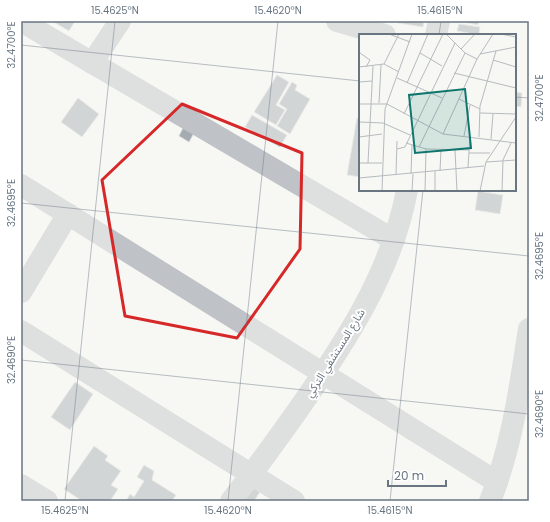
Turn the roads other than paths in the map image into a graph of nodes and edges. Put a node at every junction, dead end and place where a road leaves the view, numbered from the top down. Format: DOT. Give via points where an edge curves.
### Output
graph roads {
  1 [pos="21,21"];
  2 [pos="120,21"];
  3 [pos="338,21"];
  4 [pos="440,21"];
  5 [pos="382,34"];
  6 [pos="436,34"];
  7 [pos="92,63"];
  8 [pos="21,185"];
  9 [pos="407,191"];
  10 [pos="68,214"];
  11 [pos="394,240"];
  12 [pos="21,292"];
  13 [pos="529,329"];
  14 [pos="21,331"];
  15 [pos="323,374"];
  16 [pos="522,417"];
  17 [pos="252,474"];
  18 [pos="21,485"];
  19 [pos="493,492"];
  20 [pos="46,501"];
  21 [pos="232,501"];
  22 [pos="294,501"];
  1 -- 7 [label="street"];
  2 -- 7 [label="street"];
  3 -- 5 [label="street"];
  4 -- 6 [label="street"];
  7 -- 11 [label="street"];
  8 -- 10 [label="street"];
  9 -- 11 [label="street, شارع المستشفي التركي"];
  10 -- 12 [label="street"];
  10 -- 15 [label="street"];
  11 -- 15 [label="street, شارع المستشفي التركي" via="371,295"];
  13 -- 16 [label="street"];
  14 -- 17 [label="street"];
  15 -- 17 [label="street, شارع المستشفي التركي"];
  15 -- 19 [label="street"];
  16 -- 19 [label="street"];
  17 -- 21 [label="street, شارع المستشفي التركي"];
  17 -- 22 [label="street"];
  18 -- 20 [label="street"];
}
